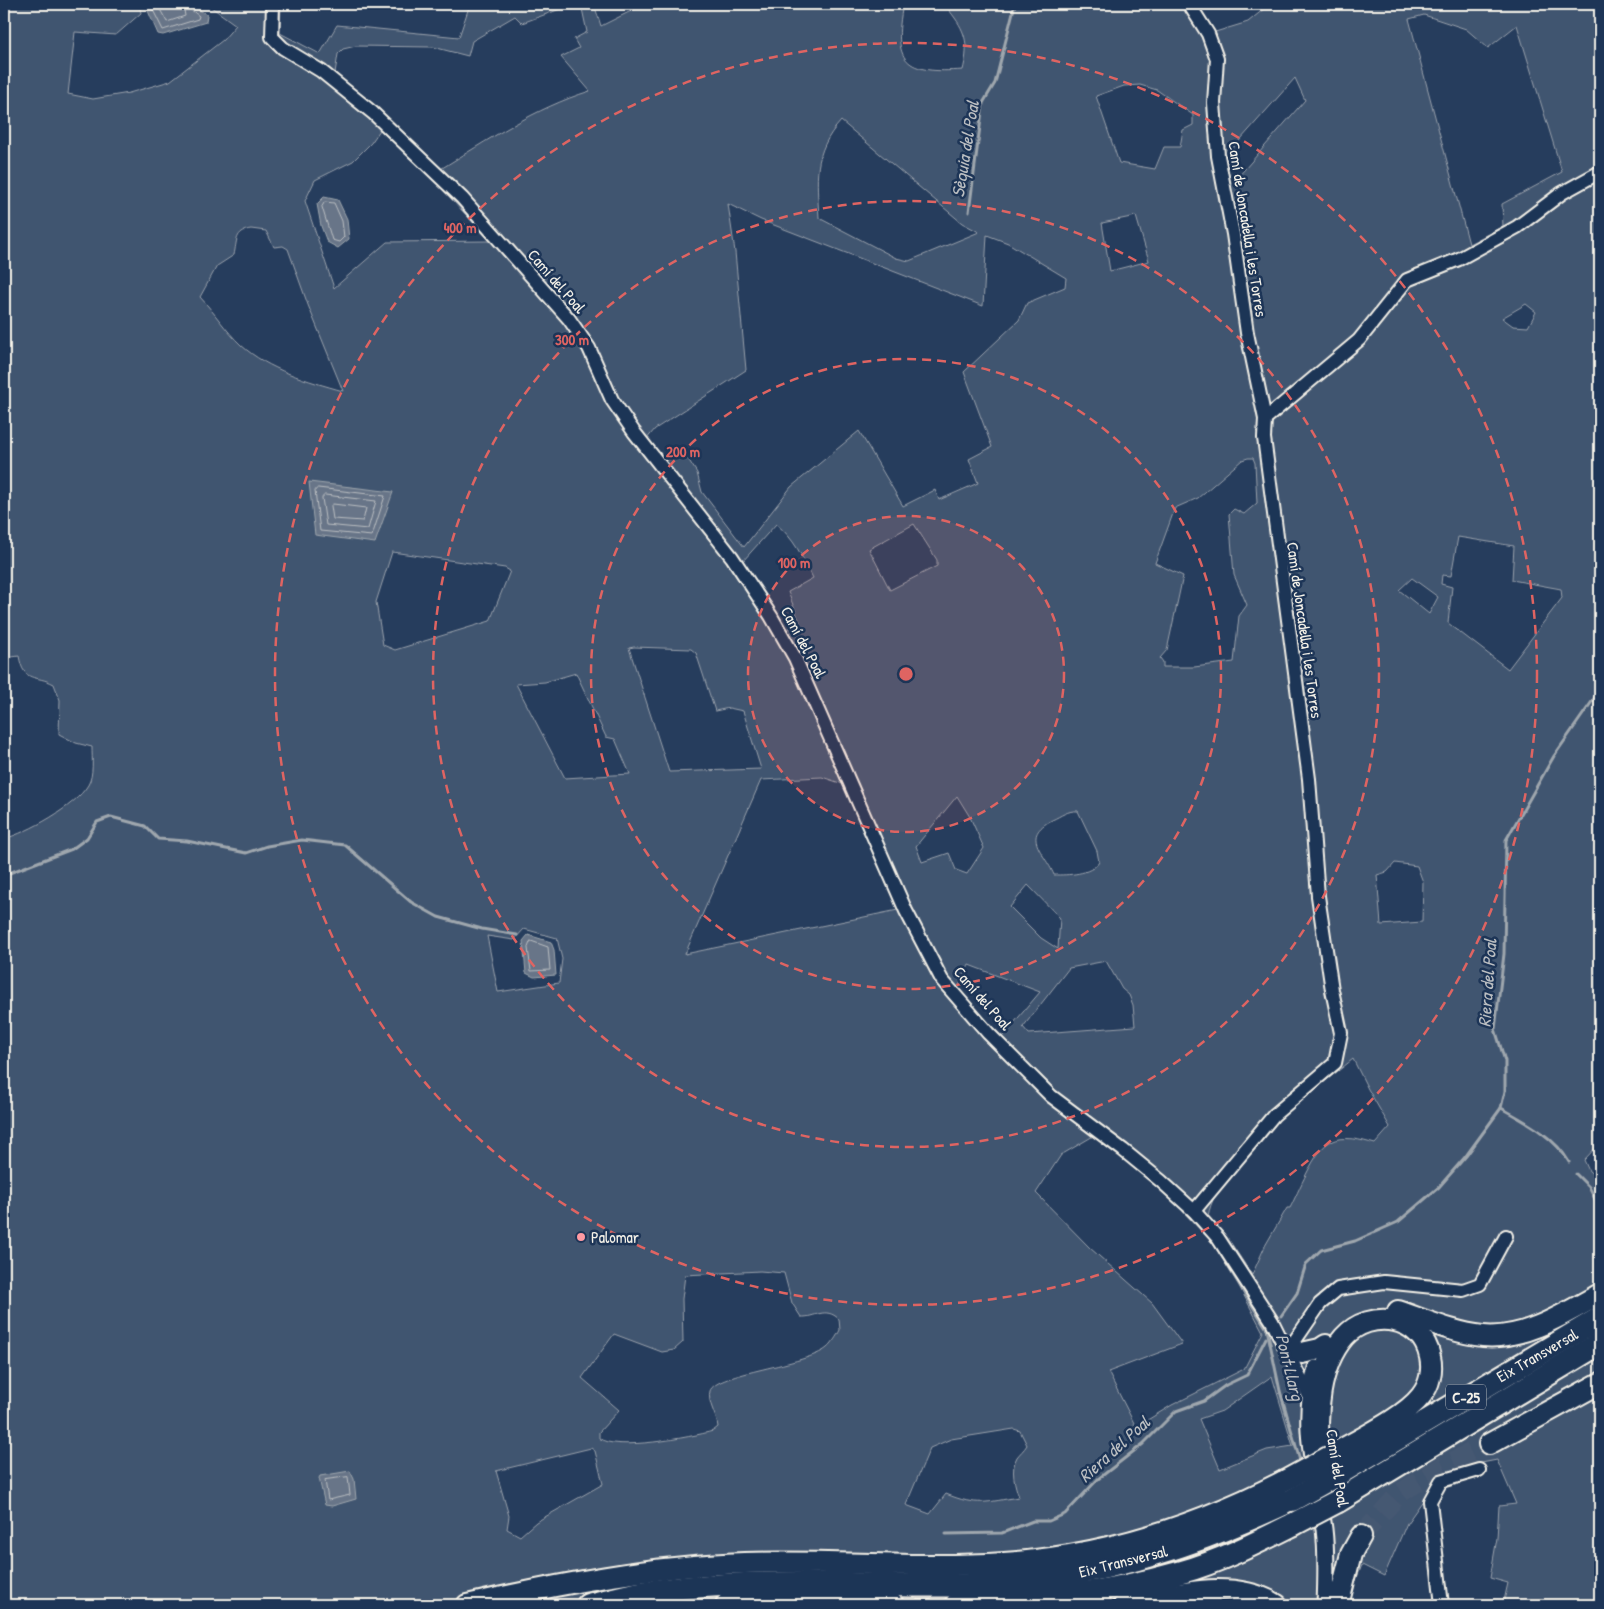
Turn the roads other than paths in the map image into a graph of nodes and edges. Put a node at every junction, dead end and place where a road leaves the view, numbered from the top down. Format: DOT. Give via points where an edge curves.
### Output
graph roads {
  1 [pos="273,4"];
  2 [pos="1189,4"];
  3 [pos="1600,172"];
  4 [pos="1265,419"];
  5 [pos="1194,1211"];
  6 [pos="1506,1236"];
  7 [pos="1600,1294"];
  8 [pos="1600,1318"];
  9 [pos="1600,1343"];
  10 [pos="1326,1345"];
  11 [pos="1292,1351"];
  12 [pos="1316,1368"];
  13 [pos="1600,1383"];
  14 [pos="1309,1396"];
  15 [pos="1489,1444"];
  16 [pos="1328,1462"];
  17 [pos="1479,1470"];
  18 [pos="1288,1490"];
  19 [pos="1361,1536"];
  20 [pos="467,1605"];
  21 [pos="588,1605"];
  22 [pos="727,1605"];
  23 [pos="892,1605"];
  24 [pos="956,1605"];
  25 [pos="1124,1605"];
  26 [pos="1277,1605"];
  27 [pos="1325,1605"];
  28 [pos="1330,1605"];
  29 [pos="1338,1605"];
  30 [pos="1442,1605"];
  1 -- 5 [label="street, Camí del Poal" via="272,37 373,113 462,198 569,319 589,348 612,400 732,557 795,658 906,911 942,980 988,1033 1051,1096 1123,1150"];
  2 -- 4 [label="street, Camí de Joncadella i les Torres" via="1208,34 1216,59 1214,103 1218,156"];
  3 -- 4 [label="street" via="1500,236 1458,259 1407,280 1359,340"];
  4 -- 5 [label="street, Camí de Joncadella i les Torres" via="1264,438 1309,779 1318,896 1341,1033 1335,1063 1274,1115"];
  5 -- 11 [label="street, Camí del Poal" via="1237,1264"];
  6 -- 11 [label="street" via="1480,1284 1463,1290 1384,1282 1338,1289 1320,1304 1294,1342"];
  7 -- 10 [label="highway" via="1557,1318 1517,1333 1484,1336 1459,1332 1396,1310 1373,1310 1347,1320"];
  8 -- 16 [label="highway, Eix Transversal / C-25"];
  9 -- 24 [label="highway, Eix Transversal / C-25, bridge" via="1338,1500 1242,1550 1184,1572 1122,1587 1042,1600"];
  10 -- 11 [label="highway" via="1320,1349"];
  10 -- 12 [label="highway"];
  11 -- 12 [label="street, Camí del Poal" via="1312,1361"];
  11 -- 14 [label="street, Camí del Poal"];
  12 -- 14 [label="street, Camí del Poal"];
  12 -- 16 [label="street, Camí del Poal" via="1314,1441"];
  13 -- 15 [label="highway"];
  14 -- 27 [label="street, Camí del Poal" via="1309,1438 1325,1546"];
  16 -- 16 [label="highway" via="1318,1432 1321,1396 1328,1368 1339,1344 1353,1329 1371,1320 1389,1319 1404,1324 1419,1335 1429,1352 1430,1375 1423,1394 1414,1405"];
  16 -- 18 [label="highway, Eix Transversal / C-25, bridge"];
  16 -- 28 [label="street, Camí del Poal"];
  17 -- 30 [label="street" via="1440,1481 1430,1500"];
  18 -- 20 [label="highway" via="1248,1500 1177,1528 1098,1550 1048,1559 965,1564 745,1563 683,1567 613,1576"];
  18 -- 21 [label="highway, Eix Transversal / C-25" via="1232,1528 1179,1548 1118,1566 1039,1580 938,1585 803,1583 716,1586 646,1592"];
  19 -- 29 [label="highway" via="1351,1554"];
  22 -- 23 [label="highway"];
  25 -- 26 [label="highway" via="1201,1591 1235,1592"];
}
